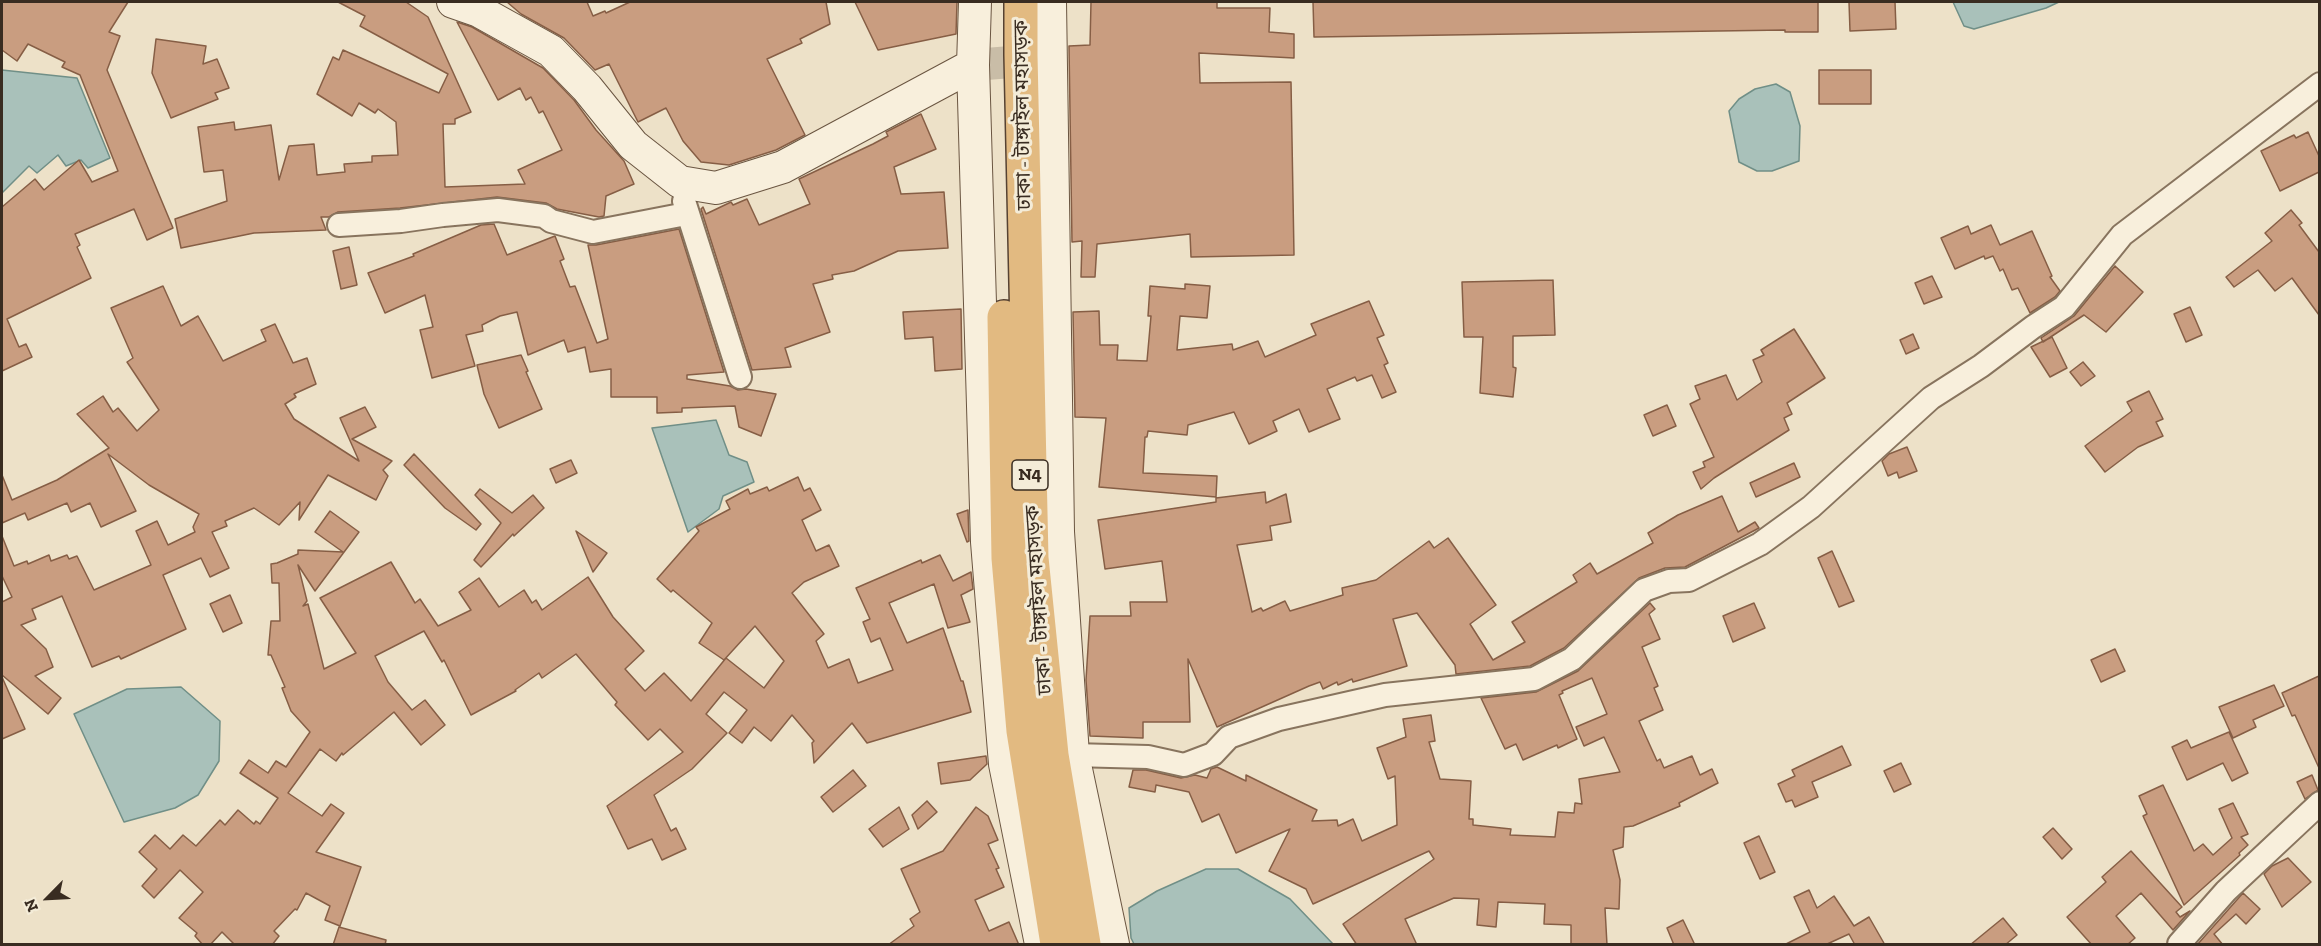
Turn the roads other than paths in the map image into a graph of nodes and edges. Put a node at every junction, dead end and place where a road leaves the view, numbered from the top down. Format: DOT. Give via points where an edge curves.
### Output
graph roads {
  1 [pos="453,2"];
  2 [pos="975,2"];
  3 [pos="1000,2"];
  4 [pos="1021,2"];
  5 [pos="1050,2"];
  6 [pos="973,65"];
  7 [pos="2319,84"];
  8 [pos="680,182"];
  9 [pos="686,214"];
  10 [pos="339,225"];
  11 [pos="740,377"];
  12 [pos="1073,755"];
  13 [pos="2319,803"];
  14 [pos="1041,945"];
  15 [pos="1057,945"];
  16 [pos="1084,945"];
  17 [pos="1113,945"];
  18 [pos="2179,945"];
  1 -- 8 [label="main road" via="479,11 551,51 633,144"];
  2 -- 6 [label="main road"];
  3 -- 15 [label="highway, ঢাকা - টাঙ্গাইল মহাসড়ক / N4" via="1008,558 1023,731"];
  4 -- 16 [label="highway, ঢাকা - টাঙ্গাইল মহাসড়ক / N4" via="1032,558 1052,755"];
  5 -- 12 [label="main road" via="1058,532"];
  6 -- 8 [label="main road" via="783,167 716,188"];
  6 -- 14 [label="main road" via="987,543 1005,764"];
  7 -- 12 [label="street" via="2122,235 2064,307 1931,398 1811,507 1760,544 1689,580 1669,581 1644,590 1572,659 1534,679 1385,695 1279,719 1229,737 1213,754 1184,765 1148,757"];
  8 -- 9 [label="street"];
  9 -- 10 [label="street" via="593,232 544,216 498,210"];
  9 -- 11 [label="street"];
  12 -- 17 [label="main road"];
  13 -- 18 [label="street" via="2226,891"];
}
